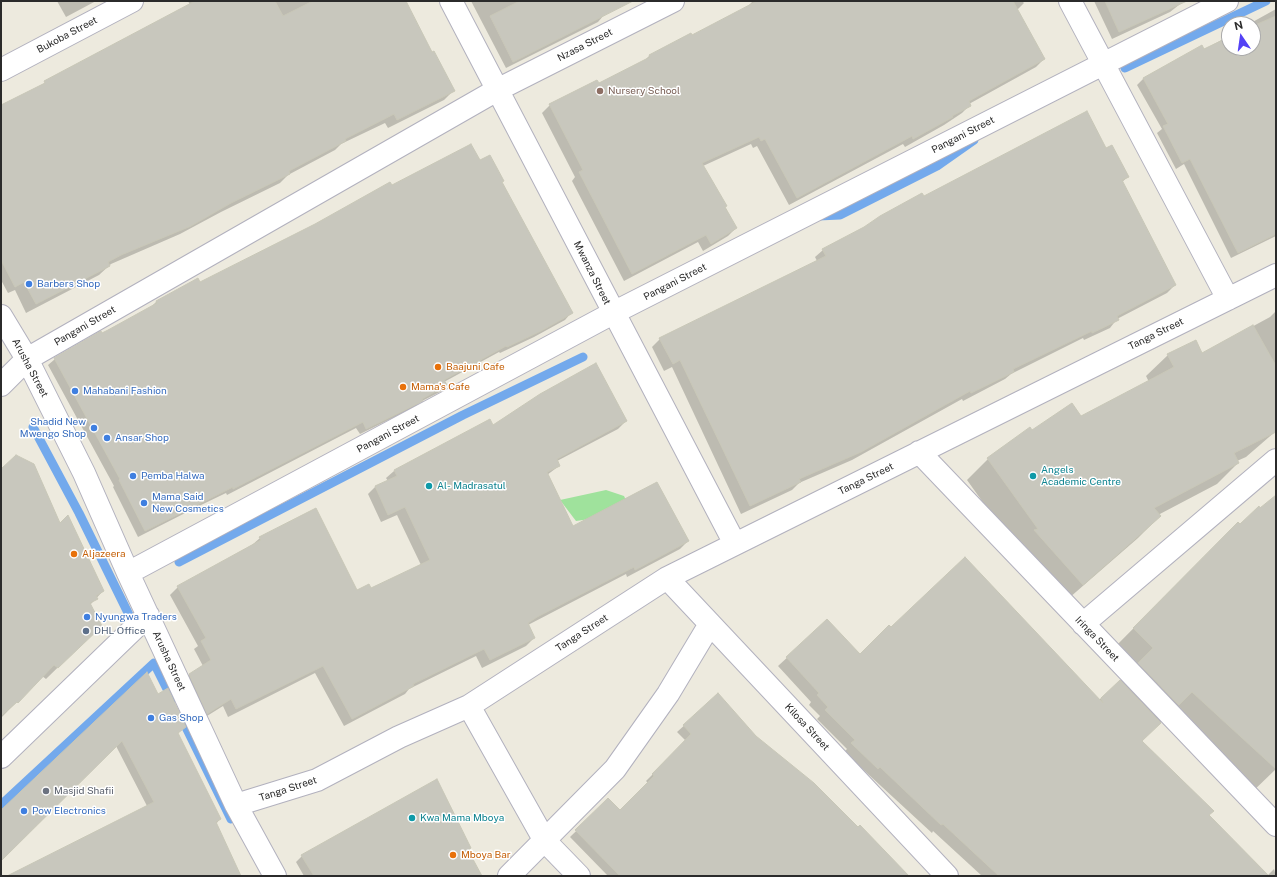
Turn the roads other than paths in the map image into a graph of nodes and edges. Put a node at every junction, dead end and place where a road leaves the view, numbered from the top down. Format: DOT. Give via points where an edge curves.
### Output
graph roads {
  1 [pos="132,1"];
  2 [pos="451,1"];
  3 [pos="672,1"];
  4 [pos="1070,1"];
  5 [pos="1227,1"];
  6 [pos="1103,64"];
  7 [pos="1,70"];
  8 [pos="497,90"];
  9 [pos="1276,275"];
  10 [pos="1228,299"];
  11 [pos="614,313"];
  12 [pos="1,316"];
  13 [pos="27,359"];
  14 [pos="1,385"];
  15 [pos="919,452"];
  16 [pos="1276,460"];
  17 [pos="734,544"];
  18 [pos="128,573"];
  19 [pos="667,578"];
  20 [pos="148,615"];
  21 [pos="710,624"];
  22 [pos="1083,624"];
  23 [pos="469,706"];
  24 [pos="1,757"];
  25 [pos="236,805"];
  26 [pos="1274,818"];
  27 [pos="545,842"];
  28 [pos="275,876"];
  29 [pos="509,876"];
  30 [pos="579,876"];
  31 [pos="947,876"];
  1 -- 7 [label="street, Bukoba Street"];
  2 -- 8 [label="street, Mwanza Street"];
  3 -- 8 [label="street, Nzasa Street"];
  4 -- 6 [label="street"];
  5 -- 6 [label="street, Pangani Street"];
  6 -- 10 [label="street"];
  6 -- 11 [label="street, Pangani Street"];
  8 -- 11 [label="street, Mwanza Street"];
  8 -- 13 [label="street, Pangani Street"];
  9 -- 10 [label="street, Tanga Street"];
  10 -- 15 [label="street, Tanga Street"];
  11 -- 17 [label="street, Mwanza Street"];
  11 -- 18 [label="street, Pangani Street"];
  12 -- 13 [label="street, Arusha Street"];
  13 -- 14 [label="street, Pangani Street"];
  13 -- 18 [label="street, Arusha Street" via="84,473"];
  15 -- 17 [label="street, Tanga Street"];
  15 -- 22 [label="street, Iringa Street"];
  16 -- 22 [label="street"];
  17 -- 19 [label="street, Tanga Street"];
  18 -- 20 [label="street, Arusha Street"];
  19 -- 21 [label="street, Kilosa Street"];
  19 -- 23 [label="street, Tanga Street"];
  20 -- 24 [label="street"];
  20 -- 25 [label="street, Arusha Street"];
  21 -- 27 [label="street" via="668,694 615,769"];
  21 -- 31 [label="street, Kilosa Street"];
  22 -- 26 [label="street, Iringa Street"];
  23 -- 25 [label="street, Tanga Street" via="317,780"];
  23 -- 27 [label="street"];
  25 -- 28 [label="street, Arusha Street"];
  27 -- 29 [label="street"];
  27 -- 30 [label="street"];
}
